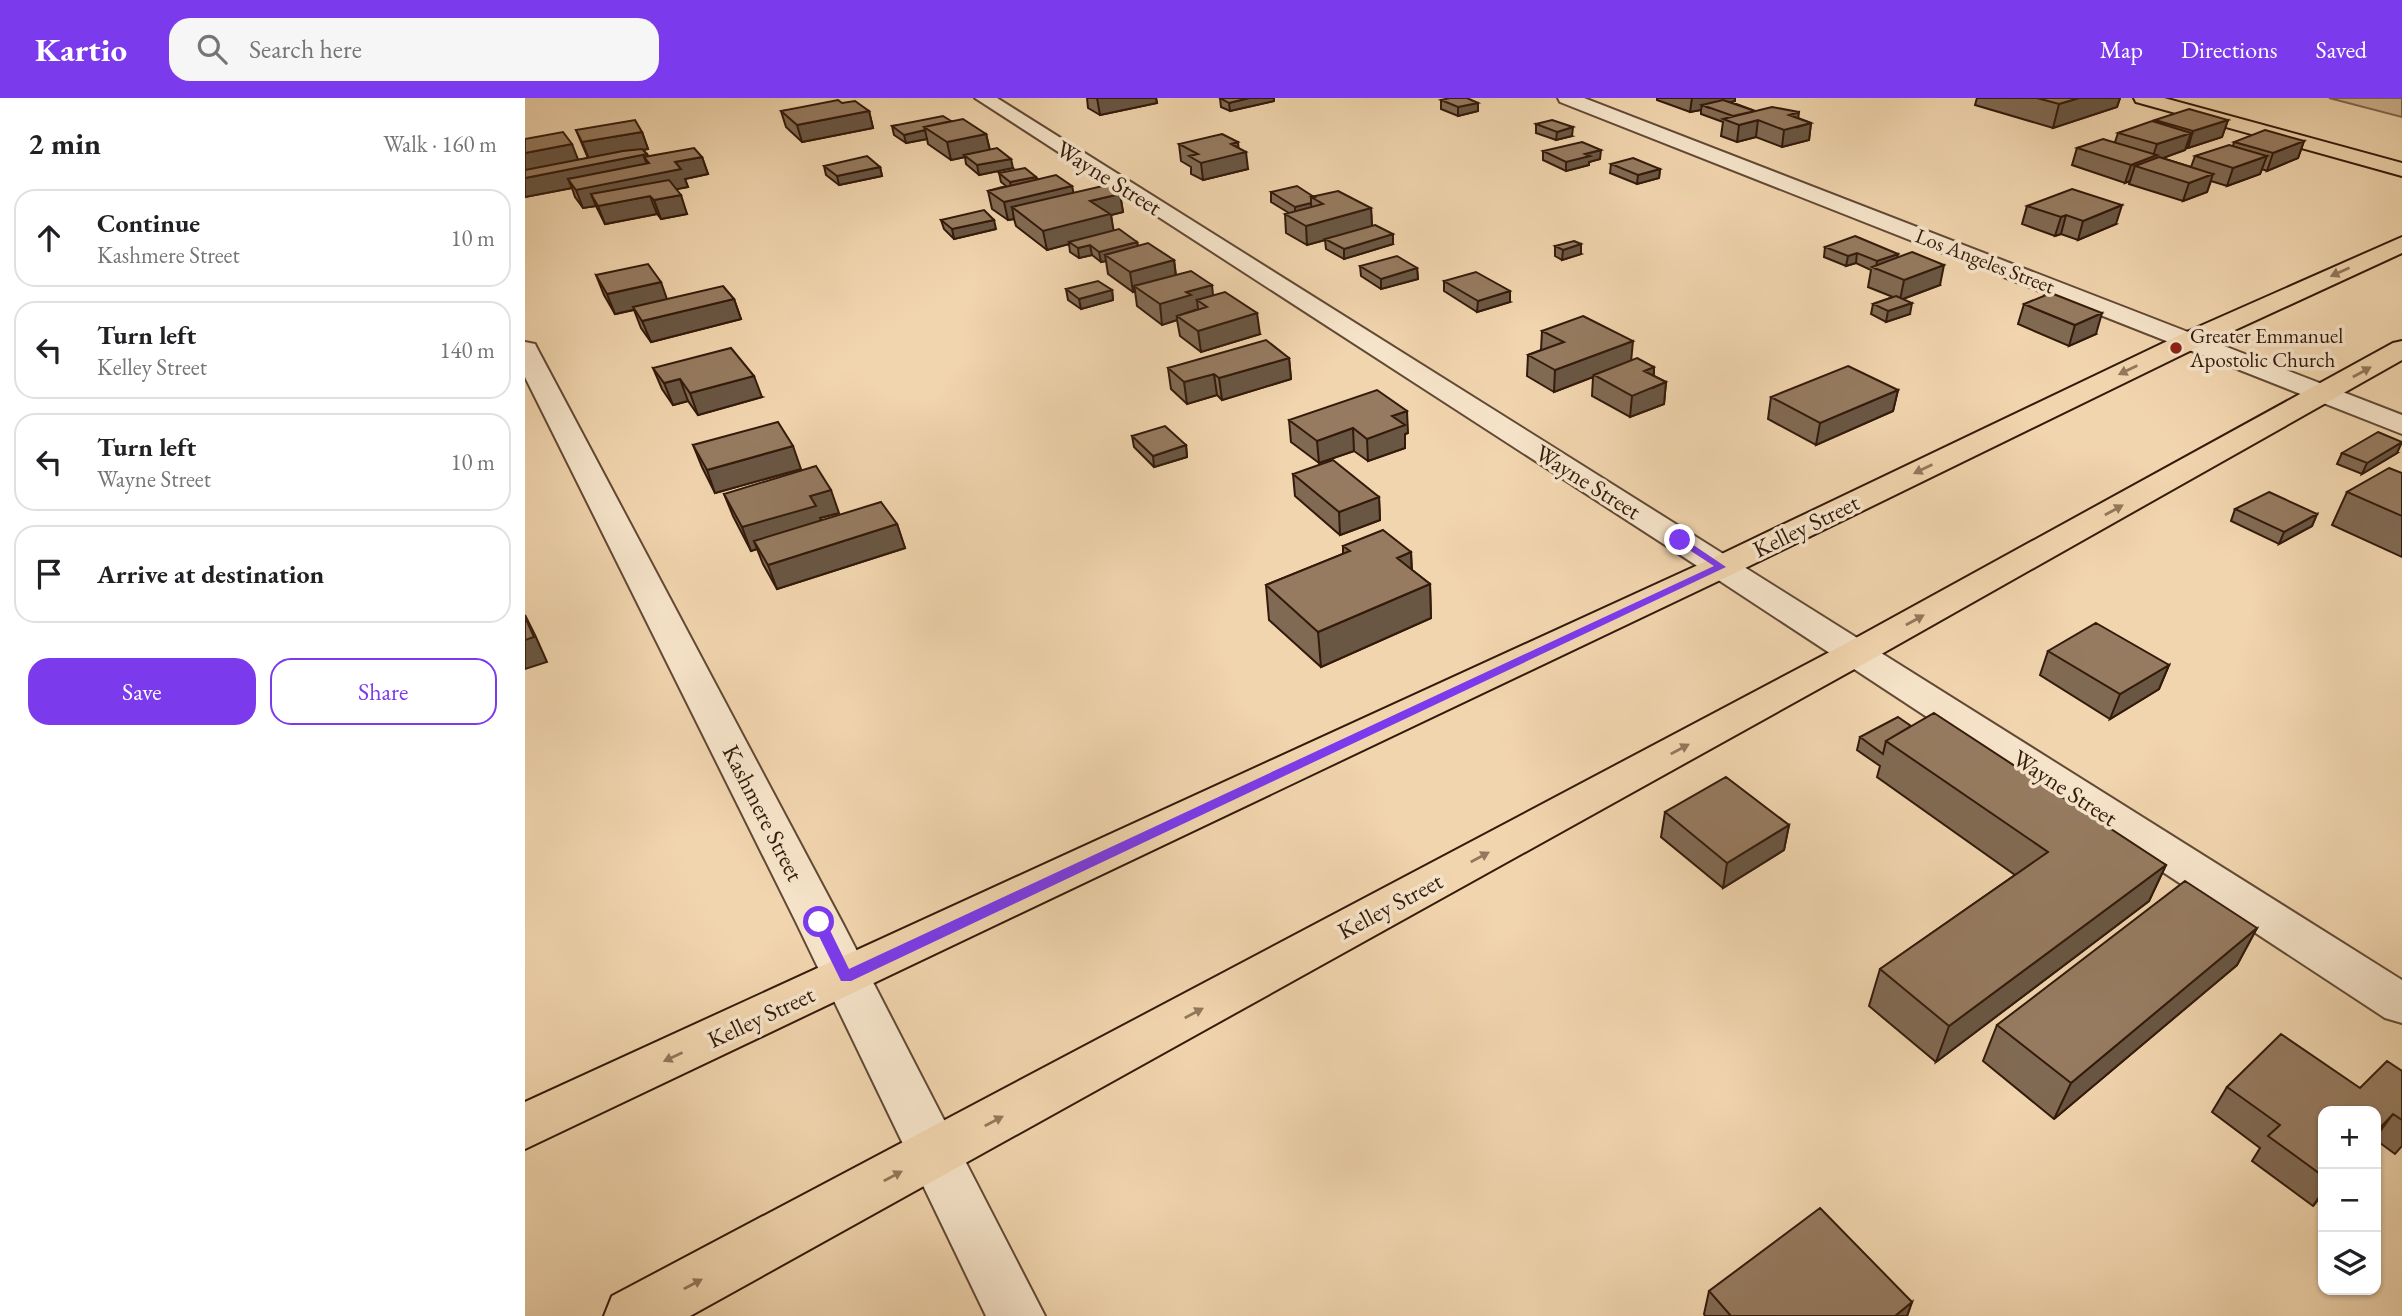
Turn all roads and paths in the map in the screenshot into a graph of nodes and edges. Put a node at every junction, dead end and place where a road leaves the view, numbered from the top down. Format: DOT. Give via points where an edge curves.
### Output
graph roads {
  1 [pos="984,98"];
  2 [pos="1567,98"];
  3 [pos="2143,98"];
  4 [pos="2187,98"];
  5 [pos="2402,156"];
  6 [pos="2402,170"];
  7 [pos="2402,244"];
  8 [pos="2189,341"];
  9 [pos="2402,349"];
  10 [pos="525,350"];
  11 [pos="2322,394"];
  12 [pos="2402,425"];
  13 [pos="1721,567"];
  14 [pos="1856,653"];
  15 [pos="846,977"];
  16 [pos="2402,1004"];
  17 [pos="525,1126"];
  18 [pos="934,1154"];
  19 [pos="633,1316"];
  20 [pos="1016,1316"];
  1 -- 13 [label="street, Wayne Street"];
  2 -- 8 [label="street, Los Angeles Street"];
  3 -- 6 [label="main road"];
  4 -- 5 [label="main road"];
  7 -- 8 [label="main road, Kelley Street, one-way"];
  8 -- 11 [label="street, Los Angeles Street"];
  8 -- 13 [label="main road, Kelley Street, one-way"];
  11 -- 9 [label="main road, Kelley Street, one-way"];
  10 -- 15 [label="street, Kashmere Street"];
  11 -- 12 [label="street, Los Angeles Street"];
  14 -- 11 [label="main road, Kelley Street, one-way"];
  13 -- 14 [label="street, Wayne Street"];
  13 -- 15 [label="main road, Kelley Street"];
  14 -- 16 [label="street, Wayne Street"];
  18 -- 14 [label="main road, Kelley Street, one-way"];
  15 -- 17 [label="main road, Kelley Street, one-way"];
  15 -- 18 [label="street, Kashmere Street"];
  19 -- 18 [label="main road, Kelley Street, one-way"];
  18 -- 20 [label="street, Kashmere Street"];
}
